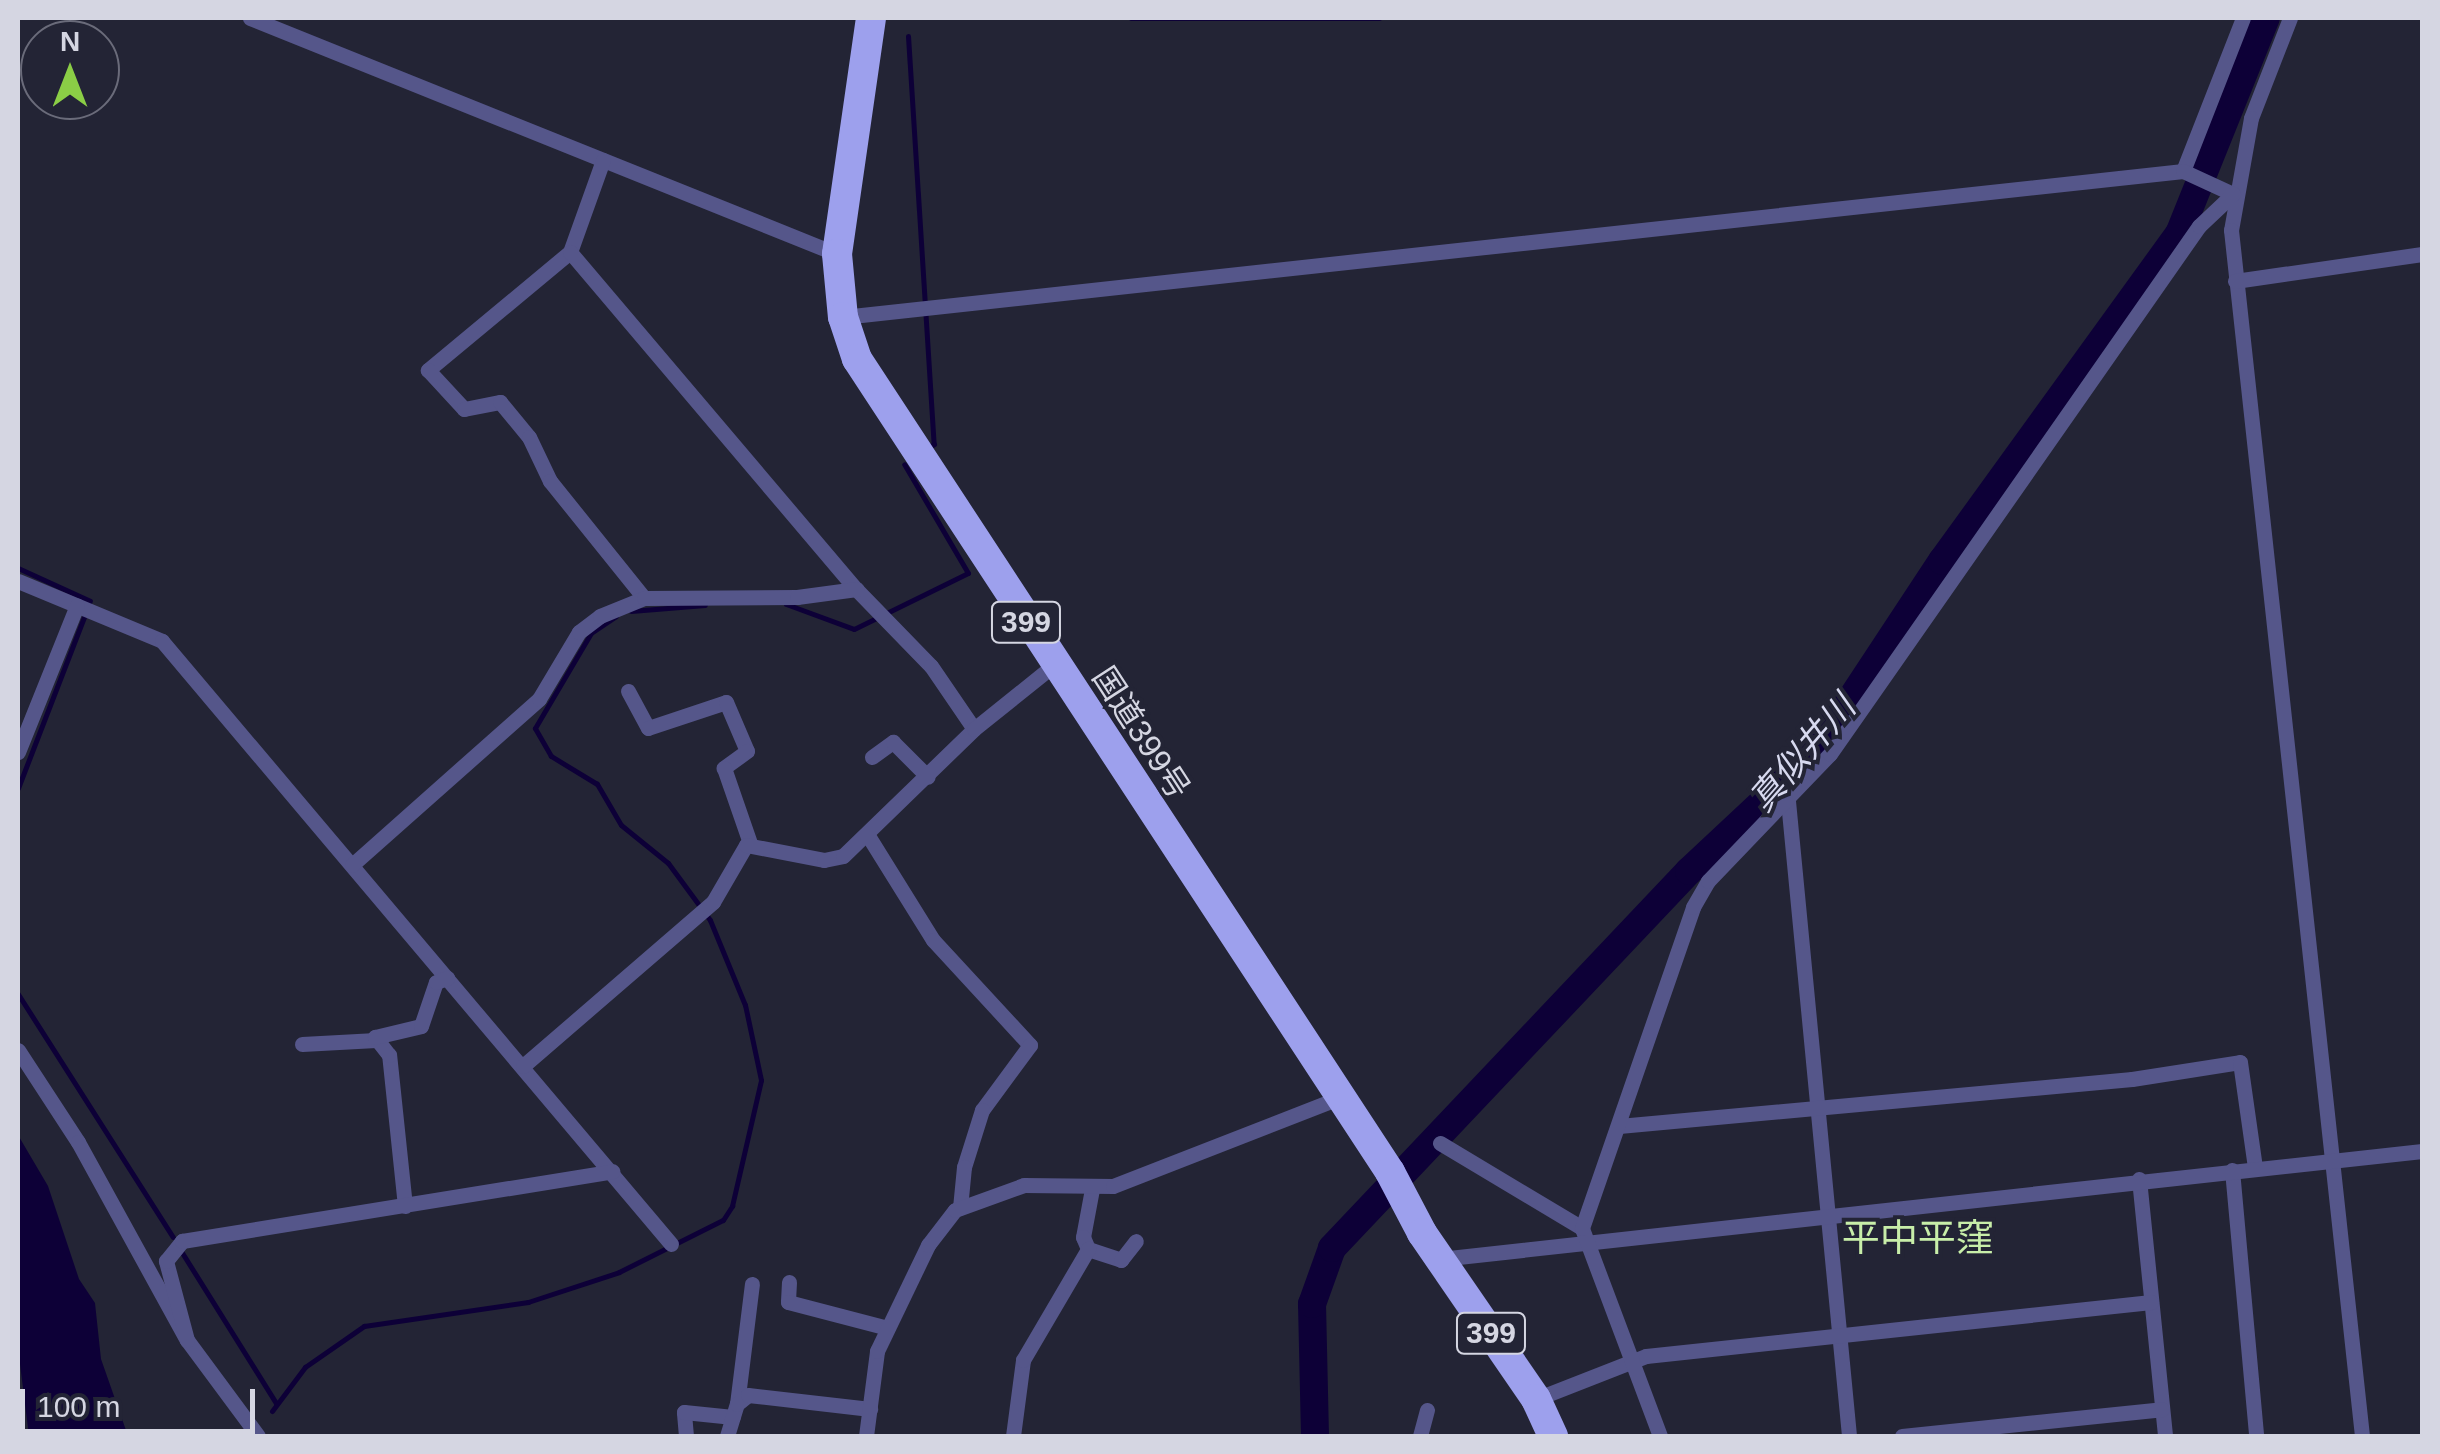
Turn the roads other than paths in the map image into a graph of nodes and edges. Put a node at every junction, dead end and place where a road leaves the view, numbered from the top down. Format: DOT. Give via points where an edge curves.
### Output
graph roads {
  1 [pos="250,18"];
  2 [pos="871,18"];
  3 [pos="2243,18"];
  4 [pos="2290,18"];
  5 [pos="603,160"];
  6 [pos="2186,172"];
  7 [pos="2228,192"];
  8 [pos="570,252"];
  9 [pos="837,254"];
  10 [pos="2422,254"];
  11 [pos="2235,281"];
  12 [pos="843,317"];
  13 [pos="18,581"];
  14 [pos="856,589"];
  15 [pos="644,598"];
  16 [pos="78,605"];
  17 [pos="1054,666"];
  18 [pos="628,691"];
  19 [pos="974,729"];
  20 [pos="18,752"];
  21 [pos="872,756"];
  22 [pos="928,777"];
  23 [pos="1788,801"];
  24 [pos="867,834"];
  25 [pos="750,843"];
  26 [pos="352,866"];
  27 [pos="447,978"];
  28 [pos="376,1040"];
  29 [pos="302,1044"];
  30 [pos="18,1050"];
  31 [pos="522,1066"];
  32 [pos="1340,1097"];
  33 [pos="1814,1107"];
  34 [pos="1619,1126"];
  35 [pos="1440,1143"];
  36 [pos="2422,1150"];
  37 [pos="2332,1160"];
  38 [pos="2255,1168"];
  39 [pos="2232,1170"];
  40 [pos="612,1171"];
  41 [pos="2139,1179"];
  42 [pos="1092,1189"];
  43 [pos="406,1206"];
  44 [pos="960,1208"];
  45 [pos="1827,1214"];
  46 [pos="1582,1235"];
  47 [pos="1136,1241"];
  48 [pos="671,1244"];
  49 [pos="1088,1248"];
  50 [pos="1124,1258"];
  51 [pos="1440,1259"];
  52 [pos="1140,1269"];
  53 [pos="789,1282"];
  54 [pos="752,1284"];
  55 [pos="2151,1302"];
  56 [pos="888,1328"];
  57 [pos="1839,1336"];
  58 [pos="188,1340"];
  59 [pos="1630,1360"];
  60 [pos="870,1409"];
  61 [pos="2162,1409"];
  62 [pos="735,1410"];
  63 [pos="1426,1410"];
  64 [pos="1541,1423"];
  65 [pos="258,1436"];
  66 [pos="686,1436"];
  67 [pos="728,1436"];
  68 [pos="866,1436"];
  69 [pos="1013,1436"];
  70 [pos="1420,1436"];
  71 [pos="1660,1436"];
  72 [pos="1849,1436"];
  73 [pos="1902,1436"];
  74 [pos="2165,1436"];
  75 [pos="2256,1436"];
  76 [pos="2362,1436"];
  1 -- 5 [label="street"];
  2 -- 9 [label="highway, 国道399号 / 399"];
  3 -- 6 [label="street"];
  4 -- 7 [label="street"];
  5 -- 8 [label="street"];
  5 -- 9 [label="street"];
  6 -- 7 [label="street"];
  6 -- 12 [label="street"];
  7 -- 11 [label="street"];
  7 -- 23 [label="street" via="1830,754"];
  8 -- 14 [label="street"];
  8 -- 15 [label="street" via="428,370 464,409 500,402 535,448 550,482"];
  9 -- 12 [label="highway, 国道399号 / 399"];
  10 -- 11 [label="street"];
  11 -- 37 [label="street"];
  12 -- 17 [label="highway, 国道399号 / 399" via="874,391"];
  13 -- 16 [label="street"];
  14 -- 15 [label="street"];
  14 -- 19 [label="street" via="931,666"];
  15 -- 26 [label="street" via="587,624 539,699"];
  16 -- 20 [label="street"];
  16 -- 26 [label="street" via="162,641"];
  17 -- 19 [label="street"];
  17 -- 32 [label="highway, 国道399号 / 399"];
  18 -- 25 [label="street" via="648,728 726,702 747,751 724,768"];
  19 -- 22 [label="street"];
  21 -- 22 [label="street" via="893,742"];
  22 -- 24 [label="street"];
  23 -- 33 [label="street"];
  23 -- 34 [label="street" via="1708,881 1694,907"];
  24 -- 25 [label="street" via="831,860"];
  24 -- 44 [label="street" via="933,940 1030,1045 982,1110"];
  25 -- 31 [label="street" via="707,907"];
  26 -- 27 [label="street"];
  27 -- 28 [label="street" via="436,982 421,1026 385,1030"];
  27 -- 31 [label="street"];
  28 -- 29 [label="street"];
  28 -- 43 [label="street" via="389,1055"];
  30 -- 58 [label="street" via="78,1142"];
  31 -- 40 [label="street"];
  32 -- 42 [label="street" via="1132,1180"];
  32 -- 51 [label="highway, 国道399号 / 399"];
  33 -- 34 [label="street"];
  33 -- 38 [label="street" via="2132,1079 2240,1062"];
  33 -- 45 [label="street"];
  34 -- 46 [label="street"];
  35 -- 46 [label="street"];
  36 -- 37 [label="street"];
  37 -- 38 [label="street"];
  37 -- 76 [label="street"];
  38 -- 39 [label="street"];
  39 -- 41 [label="street"];
  39 -- 75 [label="street"];
  40 -- 43 [label="street"];
  40 -- 48 [label="street"];
  41 -- 45 [label="street"];
  41 -- 55 [label="street"];
  42 -- 44 [label="street" via="1024,1185"];
  42 -- 49 [label="street" via="1082,1238"];
  43 -- 58 [label="street" via="174,1245 166,1261"];
  44 -- 56 [label="street" via="928,1245"];
  45 -- 46 [label="street"];
  45 -- 57 [label="street"];
  46 -- 51 [label="street"];
  46 -- 59 [label="street"];
  47 -- 50 [label="street"];
  49 -- 50 [label="street"];
  49 -- 69 [label="street" via="1022,1360"];
  50 -- 52 [label="street"];
  51 -- 64 [label="highway, 国道399号 / 399"];
  53 -- 56 [label="street" via="788,1302"];
  54 -- 62 [label="street"];
  55 -- 57 [label="street"];
  55 -- 61 [label="street"];
  56 -- 60 [label="street" via="870,1375"];
  57 -- 59 [label="street"];
  57 -- 72 [label="street"];
  58 -- 65 [label="street"];
  59 -- 64 [label="street"];
  59 -- 71 [label="street"];
  60 -- 62 [label="street" via="777,1394 748,1395"];
  60 -- 68 [label="street"];
  61 -- 73 [label="street"];
  61 -- 74 [label="street"];
  62 -- 66 [label="street" via="684,1412"];
  62 -- 67 [label="street"];
  63 -- 70 [label="street"];
}
